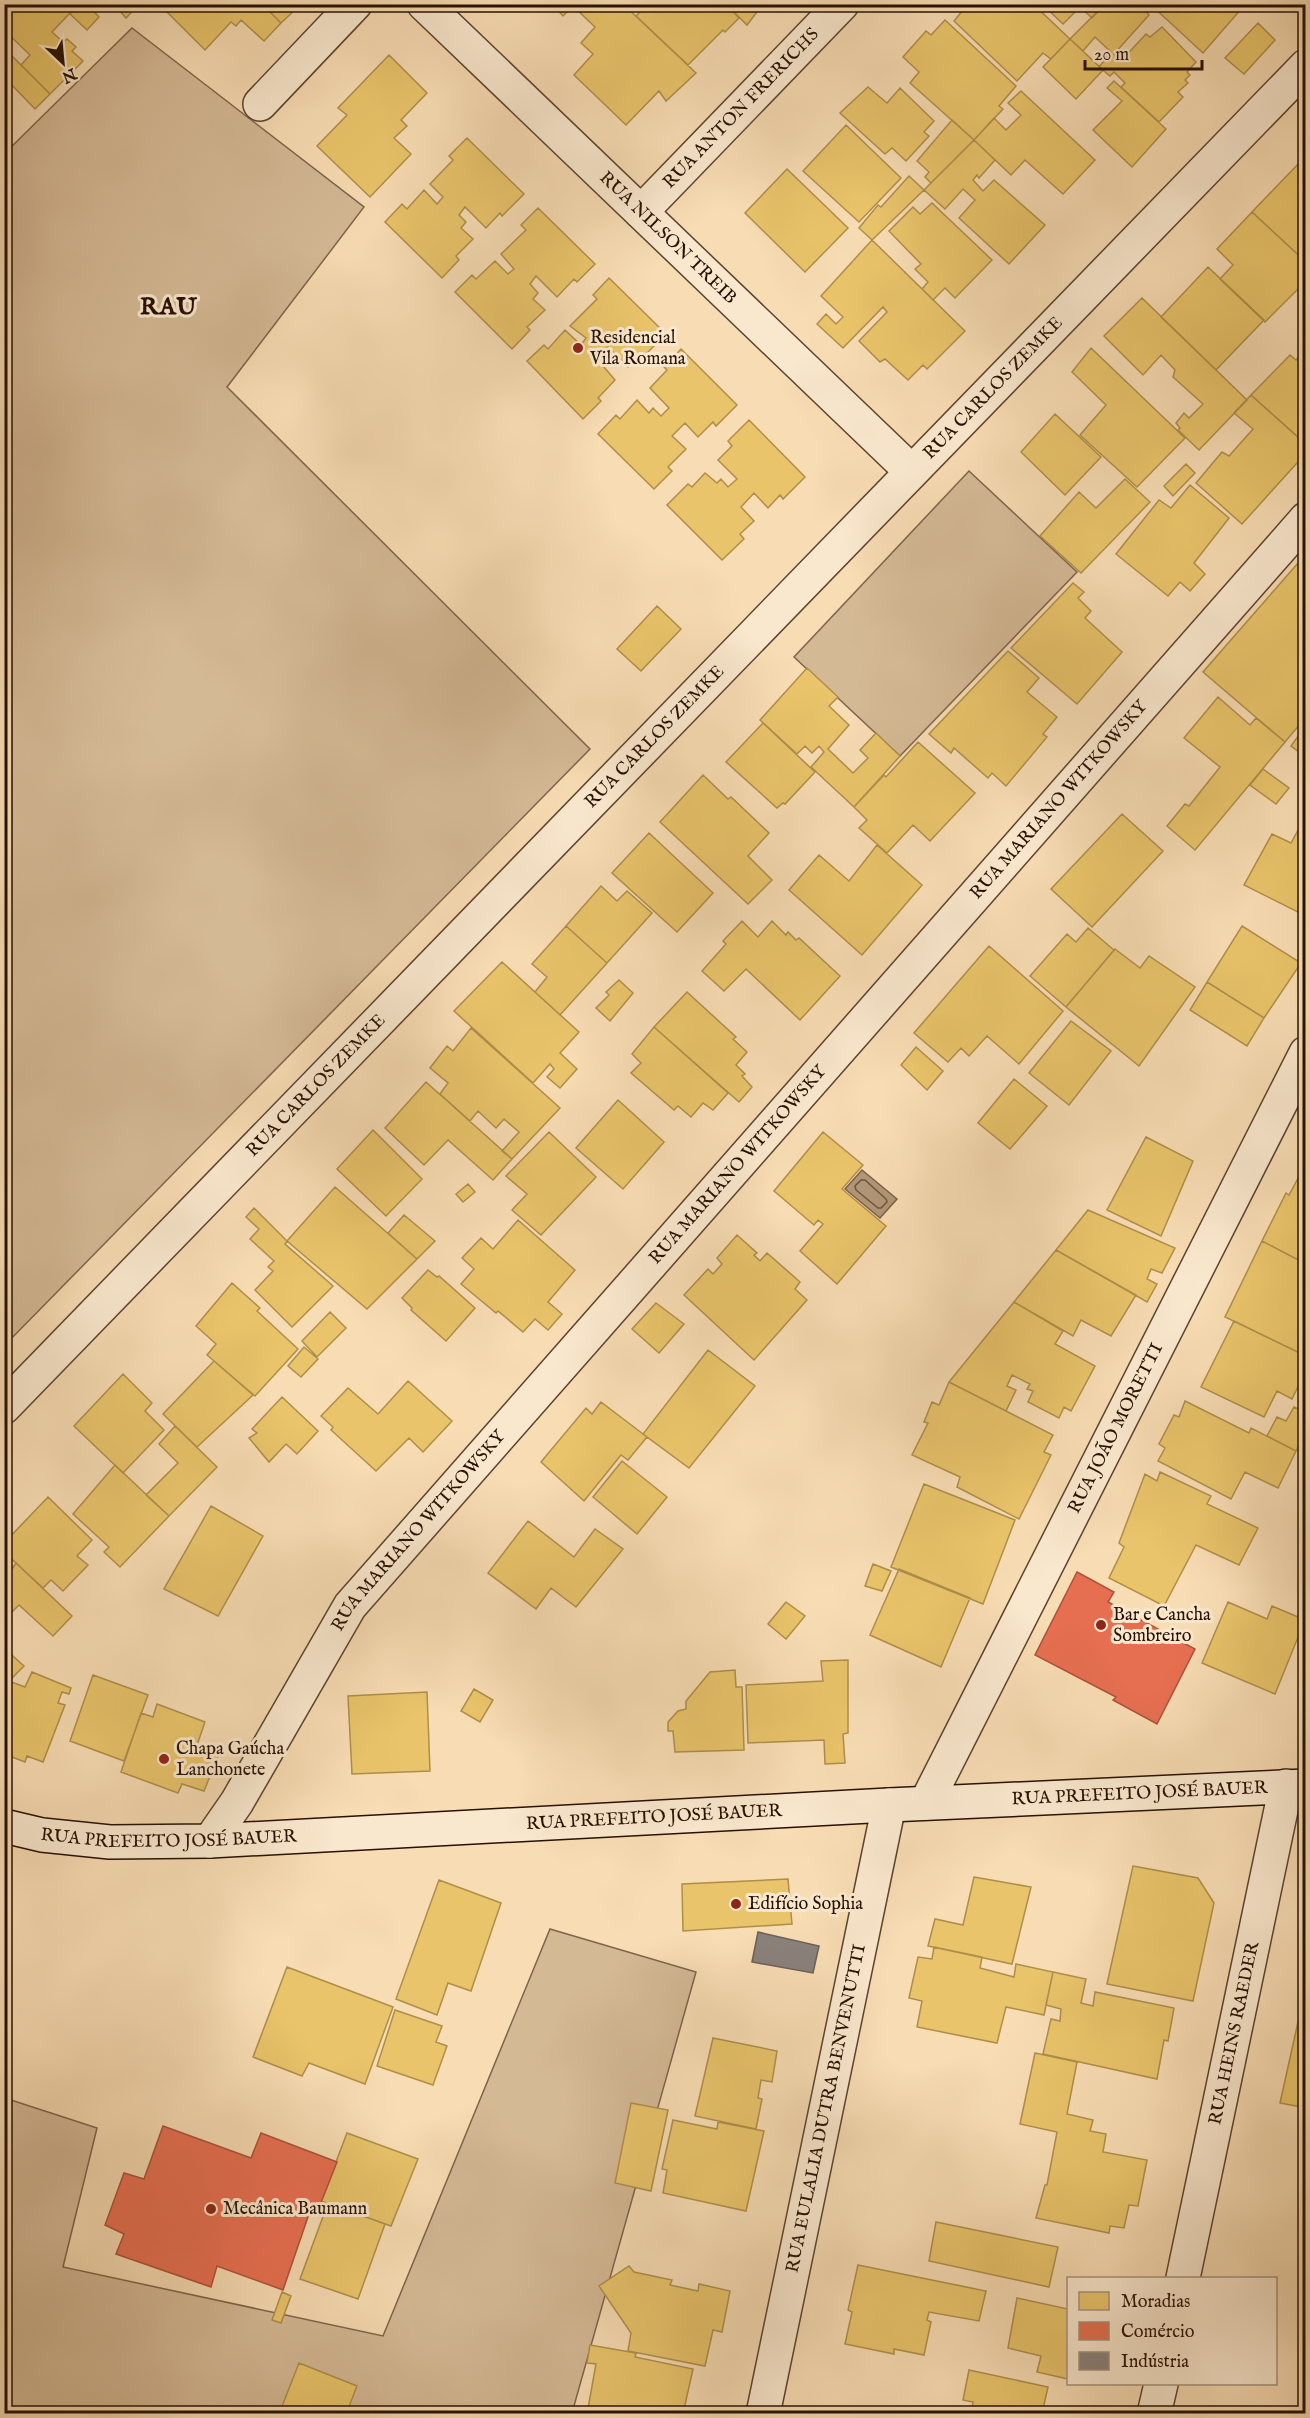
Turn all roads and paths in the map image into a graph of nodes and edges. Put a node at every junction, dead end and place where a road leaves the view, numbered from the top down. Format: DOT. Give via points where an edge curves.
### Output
graph roads {
  1 [pos="356,4"];
  2 [pos="424,4"];
  3 [pos="842,4"];
  4 [pos="1305,66"];
  5 [pos="260,104"];
  6 [pos="641,212"];
  7 [pos="911,471"];
  8 [pos="1305,519"];
  9 [pos="1305,1053"];
  10 [pos="4,1407"];
  11 [pos="1296,1786"];
  12 [pos="926,1803"];
  13 [pos="889,1805"];
  14 [pos="4,1827"];
  15 [pos="210,1841"];
  16 [pos="1183,2277"];
  17 [pos="1161,2385"];
  18 [pos="763,2414"];
  19 [pos="1154,2414"];
  1 -- 5 [label="street"];
  2 -- 6 [label="street, RUA NILSON TREIB"];
  3 -- 6 [label="street, RUA ANTON FRERICHS"];
  4 -- 7 [label="street, RUA CARLOS ZEMKE"];
  6 -- 7 [label="street, RUA NILSON TREIB"];
  7 -- 10 [label="street, RUA CARLOS ZEMKE"];
  8 -- 15 [label="street, RUA MARIANO WITKOWSKY" via="350,1606 237,1802"];
  9 -- 12 [label="street, RUA JOÃO MORETTI"];
  11 -- 12 [label="street, RUA PREFEITO JOSÉ BAUER"];
  11 -- 16 [label="street, RUA HEINS RAEDER"];
  12 -- 13 [label="street, RUA PREFEITO JOSÉ BAUER"];
  13 -- 15 [label="street, RUA PREFEITO JOSÉ BAUER"];
  13 -- 18 [label="street, RUA EULALIA DUTRA BENVENUTTI"];
  14 -- 15 [label="street, RUA PREFEITO JOSÉ BAUER" via="110,1842"];
  17 -- 19 [label="street"];
}
